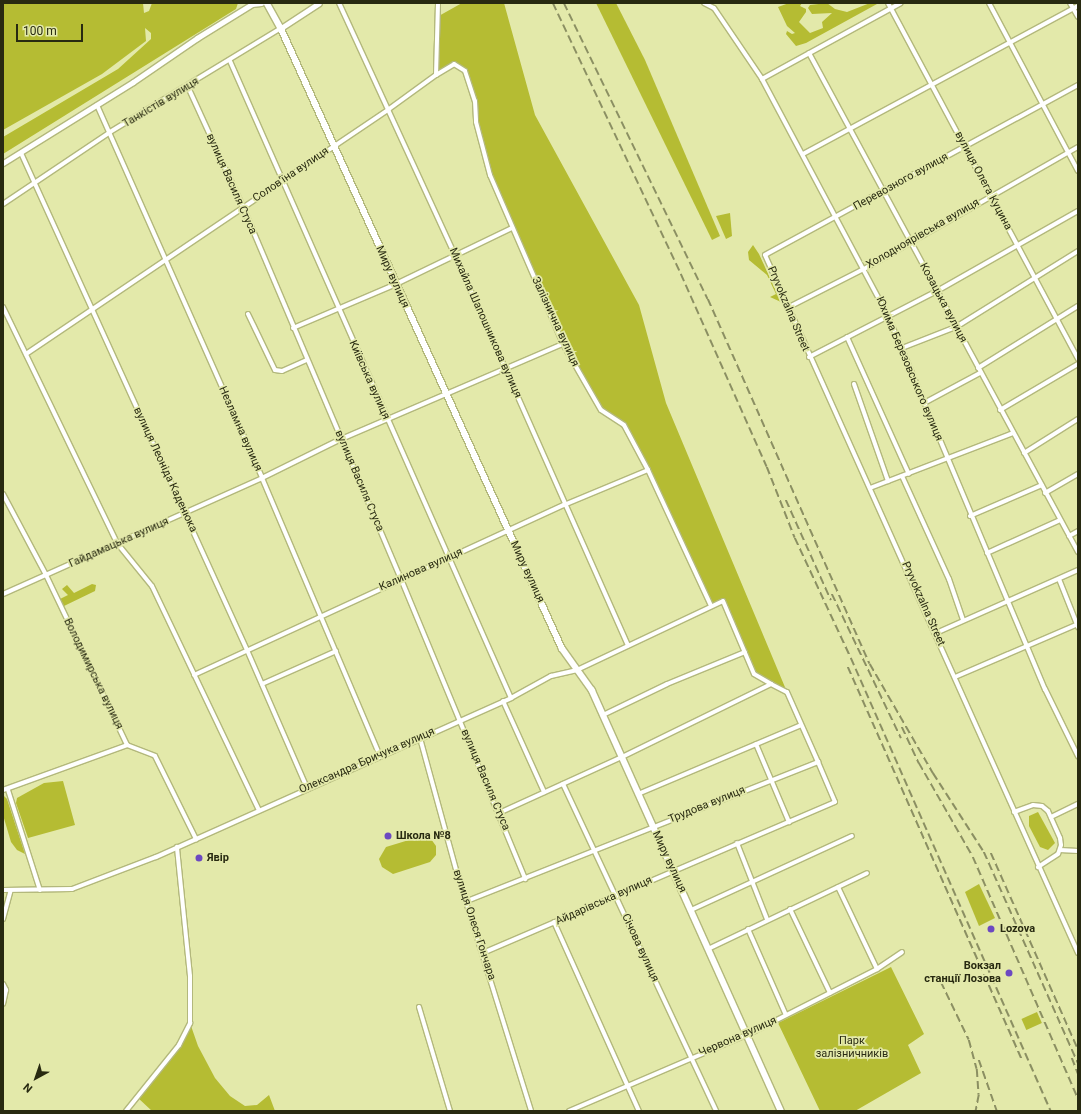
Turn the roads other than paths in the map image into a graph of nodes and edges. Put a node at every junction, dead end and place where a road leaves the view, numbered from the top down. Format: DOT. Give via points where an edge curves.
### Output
graph roads {
  1 [pos="261,3"];
  2 [pos="267,3"];
  3 [pos="319,3"];
  4 [pos="339,3"];
  5 [pos="438,3"];
  6 [pos="704,3"];
  7 [pos="888,3"];
  8 [pos="901,3"];
  9 [pos="989,3"];
  10 [pos="1070,3"];
  11 [pos="1078,6"];
  12 [pos="1073,8"];
  13 [pos="890,9"];
  14 [pos="1078,17"];
  15 [pos="281,28"];
  16 [pos="1009,42"];
  17 [pos="809,53"];
  18 [pos="230,61"];
  19 [pos="436,75"];
  20 [pos="762,79"];
  21 [pos="931,84"];
  22 [pos="1078,85"];
  23 [pos="188,87"];
  24 [pos="1042,104"];
  25 [pos="97,105"];
  26 [pos="389,109"];
  27 [pos="848,128"];
  28 [pos="110,132"];
  29 [pos="333,145"];
  30 [pos="965,147"];
  31 [pos="1078,147"];
  32 [pos="1068,152"];
  33 [pos="21,153"];
  34 [pos="803,154"];
  35 [pos="3,163"];
  36 [pos="1078,171"];
  37 [pos="282,180"];
  38 [pos="35,184"];
  39 [pos="883,192"];
  40 [pos="990,195"];
  41 [pos="3,204"];
  42 [pos="243,207"];
  43 [pos="1078,211"];
  44 [pos="837,217"];
  45 [pos="512,228"];
  46 [pos="910,241"];
  47 [pos="1017,246"];
  48 [pos="1078,251"];
  49 [pos="455,255"];
  50 [pos="765,255"];
  51 [pos="165,261"];
  52 [pos="864,269"];
  53 [pos="1035,278"];
  54 [pos="396,284"];
  55 [pos="937,291"];
  56 [pos="1078,306"];
  57 [pos="3,307"];
  58 [pos="787,308"];
  59 [pos="338,309"];
  60 [pos="92,310"];
  61 [pos="248,314"];
  62 [pos="888,316"];
  63 [pos="1057,318"];
  64 [pos="956,327"];
  65 [pos="293,328"];
  66 [pos="847,337"];
  67 [pos="563,344"];
  68 [pos="902,348"];
  69 [pos="26,354"];
  70 [pos="809,357"];
  71 [pos="1078,359"];
  72 [pos="307,360"];
  73 [pos="1078,364"];
  74 [pos="978,368"];
  75 [pos="505,370"];
  76 [pos="980,373"];
  77 [pos="854,384"];
  78 [pos="445,395"];
  79 [pos="924,403"];
  80 [pos="1000,410"];
  81 [pos="387,419"];
  82 [pos="1078,419"];
  83 [pos="1013,433"];
  84 [pos="341,439"];
  85 [pos="1024,453"];
  86 [pos="947,459"];
  87 [pos="648,470"];
  88 [pos="909,474"];
  89 [pos="1078,474"];
  90 [pos="902,476"];
  91 [pos="262,478"];
  92 [pos="888,481"];
  93 [pos="1042,486"];
  94 [pos="870,488"];
  95 [pos="1046,493"];
  96 [pos="3,494"];
  97 [pos="564,505"];
  98 [pos="185,513"];
  99 [pos="970,516"];
  100 [pos="1060,520"];
  101 [pos="508,530"];
  102 [pos="1078,531"];
  103 [pos="1069,536"];
  104 [pos="117,542"];
  105 [pos="1078,552"];
  106 [pos="987,553"];
  107 [pos="449,558"];
  108 [pos="1078,570"];
  109 [pos="46,575"];
  110 [pos="401,579"];
  111 [pos="1059,579"];
  112 [pos="3,594"];
  113 [pos="1008,601"];
  114 [pos="711,606"];
  115 [pos="320,616"];
  116 [pos="963,620"];
  117 [pos="1078,625"];
  118 [pos="936,633"];
  119 [pos="628,645"];
  120 [pos="1027,647"];
  121 [pos="247,650"];
  122 [pos="336,651"];
  123 [pos="745,652"];
  124 [pos="577,670"];
  125 [pos="194,675"];
  126 [pos="955,677"];
  127 [pos="262,684"];
  128 [pos="771,684"];
  129 [pos="511,698"];
  130 [pos="503,701"];
  131 [pos="603,715"];
  132 [pos="460,720"];
  133 [pos="801,724"];
  134 [pos="420,738"];
  135 [pos="756,744"];
  136 [pos="128,745"];
  137 [pos="380,756"];
  138 [pos="1078,756"];
  139 [pos="622,757"];
  140 [pos="818,762"];
  141 [pos="770,780"];
  142 [pos="563,784"];
  143 [pos="307,788"];
  144 [pos="6,790"];
  145 [pos="544,792"];
  146 [pos="638,794"];
  147 [pos="1078,804"];
  148 [pos="259,810"];
  149 [pos="1014,812"];
  150 [pos="499,813"];
  151 [pos="1051,817"];
  152 [pos="789,822"];
  153 [pos="653,826"];
  154 [pos="852,836"];
  155 [pos="196,839"];
  156 [pos="737,843"];
  157 [pos="177,847"];
  158 [pos="1060,850"];
  159 [pos="594,851"];
  160 [pos="1078,851"];
  161 [pos="1038,867"];
  162 [pos="673,870"];
  163 [pos="867,873"];
  164 [pos="525,878"];
  165 [pos="750,882"];
  166 [pos="838,887"];
  167 [pos="3,890"];
  168 [pos="11,890"];
  169 [pos="40,890"];
  170 [pos="616,896"];
  171 [pos="467,901"];
  172 [pos="790,909"];
  173 [pos="691,910"];
  174 [pos="3,919"];
  175 [pos="767,919"];
  176 [pos="554,922"];
  177 [pos="748,928"];
  178 [pos="708,949"];
  179 [pos="902,952"];
  180 [pos="483,953"];
  181 [pos="1078,953"];
  182 [pos="877,969"];
  183 [pos="3,984"];
  184 [pos="830,993"];
  185 [pos="3,1004"];
  186 [pos="419,1007"];
  187 [pos="786,1015"];
  188 [pos="747,1034"];
  189 [pos="691,1058"];
  190 [pos="628,1085"];
  191 [pos="126,1111"];
  192 [pos="450,1111"];
  193 [pos="530,1111"];
  194 [pos="569,1111"];
  195 [pos="639,1111"];
  196 [pos="716,1111"];
  197 [pos="781,1111"];
  1 -- 25 [label="street" via="252,4 197,38"];
  2 -- 15 [label="main road, Миру вулиця"];
  3 -- 15 [label="street, Танкістів вулиця"];
  4 -- 26 [label="street, Михайла Шапошникова вулиця"];
  5 -- 19 [label="street"];
  6 -- 20 [label="street, Юхима Березовського вулиця" via="714,8"];
  7 -- 13 [label="street, вулиця Олега Куцина"];
  8 -- 13 [label="street"];
  9 -- 16 [label="street"];
  10 -- 12 [label="street"];
  11 -- 12 [label="street"];
  12 -- 14 [label="street"];
  12 -- 16 [label="street"];
  13 -- 17 [label="street"];
  13 -- 21 [label="street, вулиця Олега Куцина"];
  15 -- 18 [label="street, Танкістів вулиця"];
  15 -- 29 [label="main road, Миру вулиця"];
  16 -- 21 [label="street"];
  16 -- 24 [label="street"];
  17 -- 20 [label="street"];
  17 -- 27 [label="street, Козацька вулиця"];
  18 -- 23 [label="street, Танкістів вулиця"];
  18 -- 37 [label="street, Київська вулиця"];
  19 -- 26 [label="street, Солов'їна вулиця"];
  19 -- 45 [label="street, Залізнична вулиця" via="454,64 465,71 475,101 476,122 490,175"];
  20 -- 34 [label="street, Юхима Березовського вулиця"];
  21 -- 27 [label="street"];
  21 -- 30 [label="street, вулиця Олега Куцина"];
  22 -- 24 [label="street, Перевозного вулиця"];
  23 -- 28 [label="street, Танкістів вулиця"];
  23 -- 42 [label="street, вулиця Василя Стуса"];
  24 -- 30 [label="street, Перевозного вулиця"];
  24 -- 32 [label="street"];
  25 -- 28 [label="street, Незламна вулиця"];
  25 -- 33 [label="street"];
  26 -- 29 [label="street, Солов'їна вулиця"];
  26 -- 49 [label="street, Михайла Шапошникова вулиця"];
  27 -- 34 [label="street"];
  27 -- 39 [label="street, Козацька вулиця"];
  28 -- 38 [label="street, Танкістів вулиця"];
  28 -- 51 [label="street, Незламна вулиця"];
  29 -- 37 [label="street, Солов'їна вулиця"];
  29 -- 54 [label="main road, Миру вулиця"];
  30 -- 39 [label="street, Перевозного вулиця"];
  30 -- 40 [label="street, вулиця Олега Куцина"];
  31 -- 32 [label="street, Холодноярівська вулиця"];
  32 -- 36 [label="street"];
  32 -- 40 [label="street, Холодноярівська вулиця"];
  33 -- 35 [label="street"];
  33 -- 38 [label="street, вулиця Леоніда Каденюка"];
  34 -- 44 [label="street, Юхима Березовського вулиця"];
  37 -- 42 [label="street, Солов'їна вулиця"];
  37 -- 59 [label="street, Київська вулиця"];
  38 -- 41 [label="street, Танкістів вулиця"];
  38 -- 60 [label="street, вулиця Леоніда Каденюка"];
  39 -- 44 [label="street, Перевозного вулиця"];
  39 -- 46 [label="street, Козацька вулиця"];
  40 -- 46 [label="street, Холодноярівська вулиця"];
  40 -- 47 [label="street, вулиця Олега Куцина"];
  42 -- 51 [label="street, Солов'їна вулиця"];
  42 -- 65 [label="street, вулиця Василя Стуса"];
  43 -- 47 [label="street"];
  44 -- 50 [label="street, Перевозного вулиця"];
  44 -- 52 [label="street, Юхима Березовського вулиця"];
  45 -- 49 [label="street"];
  45 -- 67 [label="street, Залізнична вулиця"];
  46 -- 52 [label="street, Холодноярівська вулиця"];
  46 -- 55 [label="street, Козацька вулиця"];
  47 -- 53 [label="street, вулиця Олега Куцина"];
  47 -- 55 [label="street"];
  48 -- 53 [label="street"];
  49 -- 54 [label="street"];
  49 -- 75 [label="street, Михайла Шапошникова вулиця"];
  50 -- 58 [label="street, Pryvokzalna Street"];
  51 -- 60 [label="street, Солов'їна вулиця"];
  51 -- 91 [label="street, Незламна вулиця"];
  52 -- 58 [label="street, Холодноярівська вулиця"];
  52 -- 62 [label="street, Юхима Березовського вулиця"];
  53 -- 63 [label="street, вулиця Олега Куцина"];
  53 -- 64 [label="street"];
  54 -- 59 [label="street"];
  54 -- 78 [label="main road, Миру вулиця"];
  55 -- 62 [label="street"];
  55 -- 64 [label="street, Козацька вулиця"];
  56 -- 63 [label="street"];
  57 -- 69 [label="street"];
  58 -- 70 [label="street, Pryvokzalna Street"];
  59 -- 65 [label="street"];
  59 -- 81 [label="street, Київська вулиця"];
  60 -- 69 [label="street, Солов'їна вулиця"];
  60 -- 98 [label="street, вулиця Леоніда Каденюка"];
  61 -- 72 [label="street" via="275,370 282,372"];
  62 -- 66 [label="street"];
  62 -- 68 [label="street, Юхима Березовського вулиця"];
  63 -- 71 [label="street, вулиця Олега Куцина"];
  63 -- 74 [label="street"];
  64 -- 68 [label="street"];
  64 -- 74 [label="street, Козацька вулиця"];
  65 -- 72 [label="street, вулиця Василя Стуса"];
  66 -- 70 [label="street"];
  66 -- 88 [label="street"];
  67 -- 75 [label="street, Гайдамацька вулиця"];
  67 -- 87 [label="street, Залізнична вулиця" via="601,410 624,425"];
  68 -- 79 [label="street, Юхима Березовського вулиця"];
  69 -- 104 [label="street"];
  70 -- 94 [label="street, Pryvokzalna Street"];
  72 -- 84 [label="street, вулиця Василя Стуса"];
  73 -- 80 [label="street"];
  74 -- 76 [label="street, Козацька вулиця"];
  75 -- 78 [label="street, Гайдамацька вулиця"];
  75 -- 97 [label="street, Михайла Шапошникова вулиця"];
  76 -- 79 [label="street"];
  76 -- 80 [label="street, Козацька вулиця"];
  77 -- 92 [label="street"];
  78 -- 81 [label="street, Гайдамацька вулиця"];
  78 -- 101 [label="main road, Миру вулиця"];
  79 -- 86 [label="street, Юхима Березовського вулиця"];
  80 -- 83 [label="street, Козацька вулиця"];
  81 -- 84 [label="street, Гайдамацька вулиця"];
  81 -- 107 [label="street, Київська вулиця"];
  82 -- 85 [label="street"];
  83 -- 85 [label="street, Козацька вулиця"];
  83 -- 86 [label="street"];
  84 -- 91 [label="street, Гайдамацька вулиця"];
  84 -- 110 [label="street, вулиця Василя Стуса"];
  85 -- 93 [label="street, Козацька вулиця"];
  86 -- 88 [label="street"];
  86 -- 99 [label="street, Юхима Березовського вулиця"];
  87 -- 97 [label="street, Калинова вулиця"];
  87 -- 114 [label="street, Залізнична вулиця"];
  88 -- 90 [label="street"];
  89 -- 95 [label="street"];
  90 -- 92 [label="street"];
  90 -- 116 [label="street" via="949,579"];
  91 -- 98 [label="street, Гайдамацька вулиця"];
  91 -- 115 [label="street, Незламна вулиця"];
  92 -- 94 [label="street"];
  93 -- 95 [label="street, Козацька вулиця"];
  93 -- 99 [label="street"];
  94 -- 118 [label="street, Pryvokzalna Street"];
  95 -- 100 [label="street, Козацька вулиця"];
  96 -- 109 [label="street, Володимирська вулиця"];
  97 -- 101 [label="street, Калинова вулиця"];
  97 -- 119 [label="street, Михайла Шапошникова вулиця"];
  98 -- 104 [label="street, Гайдамацька вулиця"];
  98 -- 121 [label="street, вулиця Леоніда Каденюка"];
  99 -- 106 [label="street, Юхима Березовського вулиця"];
  100 -- 103 [label="street, Козацька вулиця"];
  100 -- 106 [label="street"];
  101 -- 107 [label="street, Калинова вулиця"];
  101 -- 124 [label="main road, Миру вулиця" via="562,648"];
  102 -- 103 [label="street"];
  103 -- 105 [label="street, Козацька вулиця"];
  104 -- 109 [label="street, Гайдамацька вулиця"];
  104 -- 125 [label="street" via="129,560 150,581"];
  106 -- 113 [label="street, Юхима Березовського вулиця"];
  107 -- 110 [label="street, Калинова вулиця"];
  107 -- 129 [label="street, Київська вулиця"];
  108 -- 111 [label="street"];
  109 -- 112 [label="street, Гайдамацька вулиця"];
  109 -- 136 [label="street, Володимирська вулиця"];
  110 -- 115 [label="street, Калинова вулиця"];
  110 -- 132 [label="street, вулиця Василя Стуса"];
  111 -- 113 [label="street"];
  111 -- 117 [label="street"];
  113 -- 116 [label="street"];
  113 -- 120 [label="street, Юхима Березовського вулиця"];
  114 -- 119 [label="street, Олександра Бричука вулиця"];
  114 -- 123 [label="street, Олександра Бричука вулиця" via="723,600"];
  115 -- 121 [label="street, Калинова вулиця"];
  115 -- 122 [label="street, Незламна вулиця"];
  116 -- 118 [label="street"];
  117 -- 120 [label="street"];
  118 -- 126 [label="street, Pryvokzalna Street"];
  119 -- 124 [label="street, Олександра Бричука вулиця"];
  120 -- 126 [label="street"];
  120 -- 138 [label="street, Юхима Березовського вулиця"];
  121 -- 125 [label="street, Калинова вулиця"];
  121 -- 127 [label="street, вулиця Леоніда Каденюка"];
  122 -- 127 [label="street"];
  122 -- 137 [label="street, Незламна вулиця"];
  123 -- 128 [label="street" via="754,674"];
  123 -- 131 [label="street" via="667,684"];
  124 -- 129 [label="street, Олександра Бричука вулиця" via="551,676"];
  124 -- 131 [label="main road, Миру вулиця" via="592,690"];
  125 -- 148 [label="street"];
  126 -- 149 [label="street, Pryvokzalna Street"];
  127 -- 143 [label="street, вулиця Леоніда Каденюка"];
  128 -- 133 [label="street" via="787,692"];
  128 -- 139 [label="street"];
  129 -- 130 [label="street, Олександра Бричука вулиця"];
  130 -- 132 [label="street, Олександра Бричука вулиця"];
  130 -- 145 [label="street"];
  131 -- 139 [label="main road, Миру вулиця"];
  132 -- 134 [label="street, Олександра Бричука вулиця"];
  132 -- 150 [label="street, вулиця Василя Стуса"];
  133 -- 135 [label="street"];
  133 -- 140 [label="street"];
  134 -- 137 [label="street, Олександра Бричука вулиця"];
  134 -- 171 [label="street, вулиця Олеся Гончара"];
  135 -- 141 [label="street"];
  135 -- 146 [label="street"];
  136 -- 144 [label="street"];
  136 -- 155 [label="street" via="156,756"];
  137 -- 143 [label="street, Олександра Бричука вулиця"];
  139 -- 142 [label="street"];
  139 -- 146 [label="main road, Миру вулиця"];
  140 -- 141 [label="street, Трудова вулиця"];
  140 -- 152 [label="street, Айдарівська вулиця" via="835,802"];
  141 -- 152 [label="street"];
  141 -- 153 [label="street, Трудова вулиця"];
  142 -- 145 [label="street"];
  142 -- 159 [label="street, Січова вулиця"];
  143 -- 148 [label="street, Олександра Бричука вулиця"];
  144 -- 169 [label="street"];
  145 -- 150 [label="street"];
  146 -- 153 [label="main road, Миру вулиця"];
  147 -- 151 [label="street"];
  148 -- 155 [label="street, Олександра Бричука вулиця"];
  149 -- 151 [label="street" via="1038,805 1046,809"];
  149 -- 161 [label="street, Pryvokzalna Street"];
  150 -- 164 [label="street, вулиця Василя Стуса"];
  151 -- 158 [label="street" via="1061,840"];
  152 -- 156 [label="street, Айдарівська вулиця"];
  153 -- 159 [label="street, Трудова вулиця"];
  153 -- 162 [label="main road, Миру вулиця"];
  154 -- 165 [label="street"];
  155 -- 157 [label="street, Олександра Бричука вулиця"];
  156 -- 162 [label="street, Айдарівська вулиця"];
  156 -- 165 [label="street"];
  157 -- 169 [label="street, Олександра Бричука вулиця" via="72,889"];
  157 -- 191 [label="street" via="190,976 190,1023 179,1045"];
  158 -- 160 [label="street"];
  158 -- 161 [label="street"];
  159 -- 164 [label="street, Трудова вулиця"];
  159 -- 170 [label="street, Січова вулиця"];
  161 -- 181 [label="street, Pryvokzalna Street"];
  162 -- 170 [label="street, Айдарівська вулиця"];
  162 -- 173 [label="main road, Миру вулиця"];
  163 -- 166 [label="street"];
  164 -- 171 [label="street, Трудова вулиця"];
  165 -- 173 [label="street"];
  165 -- 175 [label="street"];
  166 -- 172 [label="street"];
  166 -- 182 [label="street"];
  167 -- 168 [label="street, Олександра Бричука вулиця"];
  168 -- 169 [label="street, Олександра Бричука вулиця"];
  168 -- 174 [label="street"];
  170 -- 176 [label="street, Айдарівська вулиця"];
  170 -- 189 [label="street, Січова вулиця"];
  171 -- 180 [label="street, вулиця Олеся Гончара"];
  172 -- 175 [label="street"];
  172 -- 184 [label="street"];
  173 -- 178 [label="main road, Миру вулиця"];
  175 -- 177 [label="street"];
  176 -- 180 [label="street, Айдарівська вулиця"];
  176 -- 190 [label="street"];
  177 -- 178 [label="street"];
  177 -- 187 [label="street"];
  178 -- 188 [label="main road, Миру вулиця"];
  179 -- 182 [label="street, Червона вулиця"];
  180 -- 193 [label="street, вулиця Олеся Гончара"];
  182 -- 184 [label="street, Червона вулиця"];
  183 -- 185 [label="street" via="6,990"];
  184 -- 187 [label="street, Червона вулиця"];
  186 -- 192 [label="street"];
  187 -- 188 [label="street, Червона вулиця"];
  188 -- 189 [label="street, Червона вулиця"];
  188 -- 197 [label="main road, Миру вулиця"];
  189 -- 190 [label="street, Червона вулиця"];
  189 -- 196 [label="street, Січова вулиця"];
  190 -- 194 [label="street, Червона вулиця"];
  190 -- 195 [label="street"];
}
